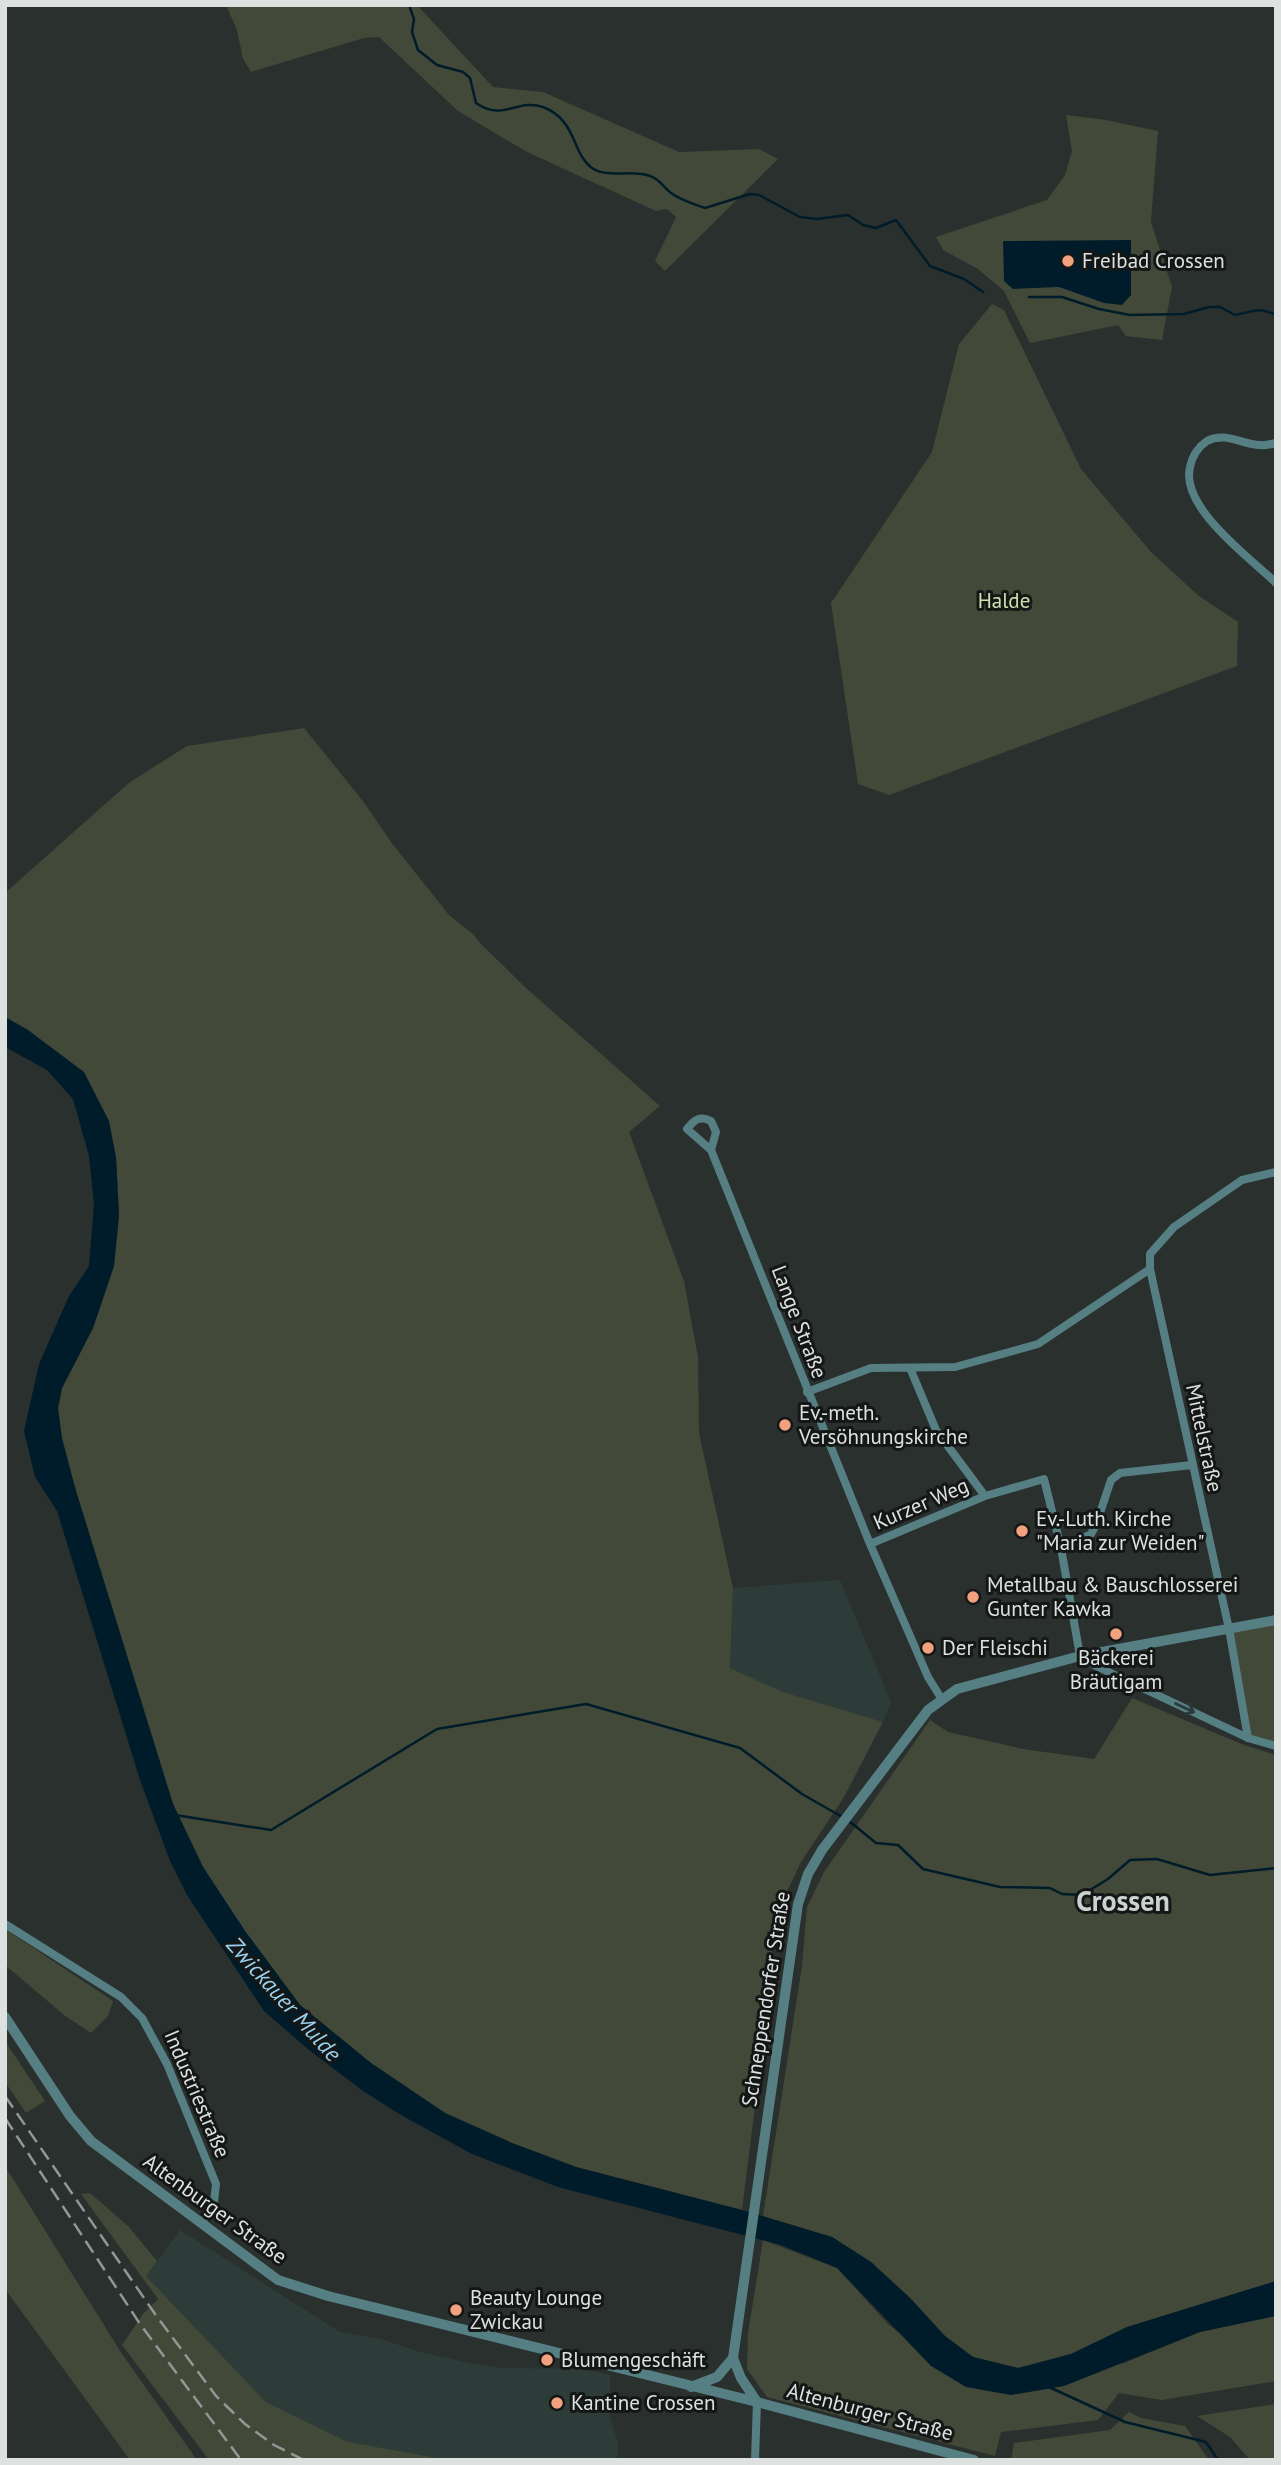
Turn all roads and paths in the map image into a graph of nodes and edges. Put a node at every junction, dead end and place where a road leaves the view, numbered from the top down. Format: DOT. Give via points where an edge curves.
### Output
graph roads {
  1 [pos="1276,443"];
  2 [pos="1276,583"];
  3 [pos="711,1150"];
  4 [pos="1276,1172"];
  5 [pos="1150,1269"];
  6 [pos="911,1368"];
  7 [pos="807,1392"];
  8 [pos="1192,1465"];
  9 [pos="985,1496"];
  10 [pos="870,1544"];
  11 [pos="1061,1548"];
  12 [pos="1276,1620"];
  13 [pos="1229,1629"];
  14 [pos="1080,1656"];
  15 [pos="940,1698"];
  16 [pos="1248,1738"];
  17 [pos="1276,1745"];
  18 [pos="5,1924"];
  19 [pos="5,2017"];
  20 [pos="202,2223"];
  21 [pos="733,2358"];
  22 [pos="691,2388"];
  23 [pos="757,2402"];
  24 [pos="755,2460"];
  25 [pos="974,2460"];
  1 -- 2 [label="street" via="1260,445 1223,437 1207,441 1192,456 1187,476 1204,515"];
  3 -- 7 [label="street, Lange Straße"];
  4 -- 5 [label="street" via="1242,1180 1174,1227 1150,1254"];
  5 -- 6 [label="street" via="1038,1344 955,1367"];
  5 -- 8 [label="street, Mittelstraße"];
  6 -- 7 [label="street" via="871,1368"];
  6 -- 9 [label="street" via="936,1430"];
  7 -- 10 [label="street, Lange Straße"];
  8 -- 11 [label="street" via="1120,1473 1111,1480 1093,1531"];
  8 -- 13 [label="street, Mittelstraße"];
  9 -- 10 [label="street, Kurzer Weg"];
  9 -- 11 [label="street, Kurzer Weg" via="1044,1479"];
  10 -- 15 [label="street, Lange Straße"];
  11 -- 14 [label="street"];
  12 -- 13 [label="street, Schneppendorfer Straße"];
  13 -- 14 [label="street, Schneppendorfer Straße"];
  13 -- 16 [label="street, Mittelstraße"];
  14 -- 15 [label="street, Schneppendorfer Straße" via="974,1683"];
  14 -- 16 [label="street, one-way"];
  15 -- 21 [label="street, Schneppendorfer Straße" via="822,1850 798,1904"];
  16 -- 17 [label="street"];
  18 -- 20 [label="street, Industriestraße" via="121,1997 154,2036 216,2184 214,2202"];
  19 -- 20 [label="street, Altenburger Straße" via="90,2141"];
  20 -- 22 [label="street, Altenburger Straße" via="278,2280"];
  21 -- 22 [label="street" via="717,2377"];
  21 -- 23 [label="street"];
  22 -- 23 [label="street, Altenburger Straße"];
  23 -- 24 [label="street, Altenburger Straße"];
  23 -- 25 [label="street, Altenburger Straße"];
}
